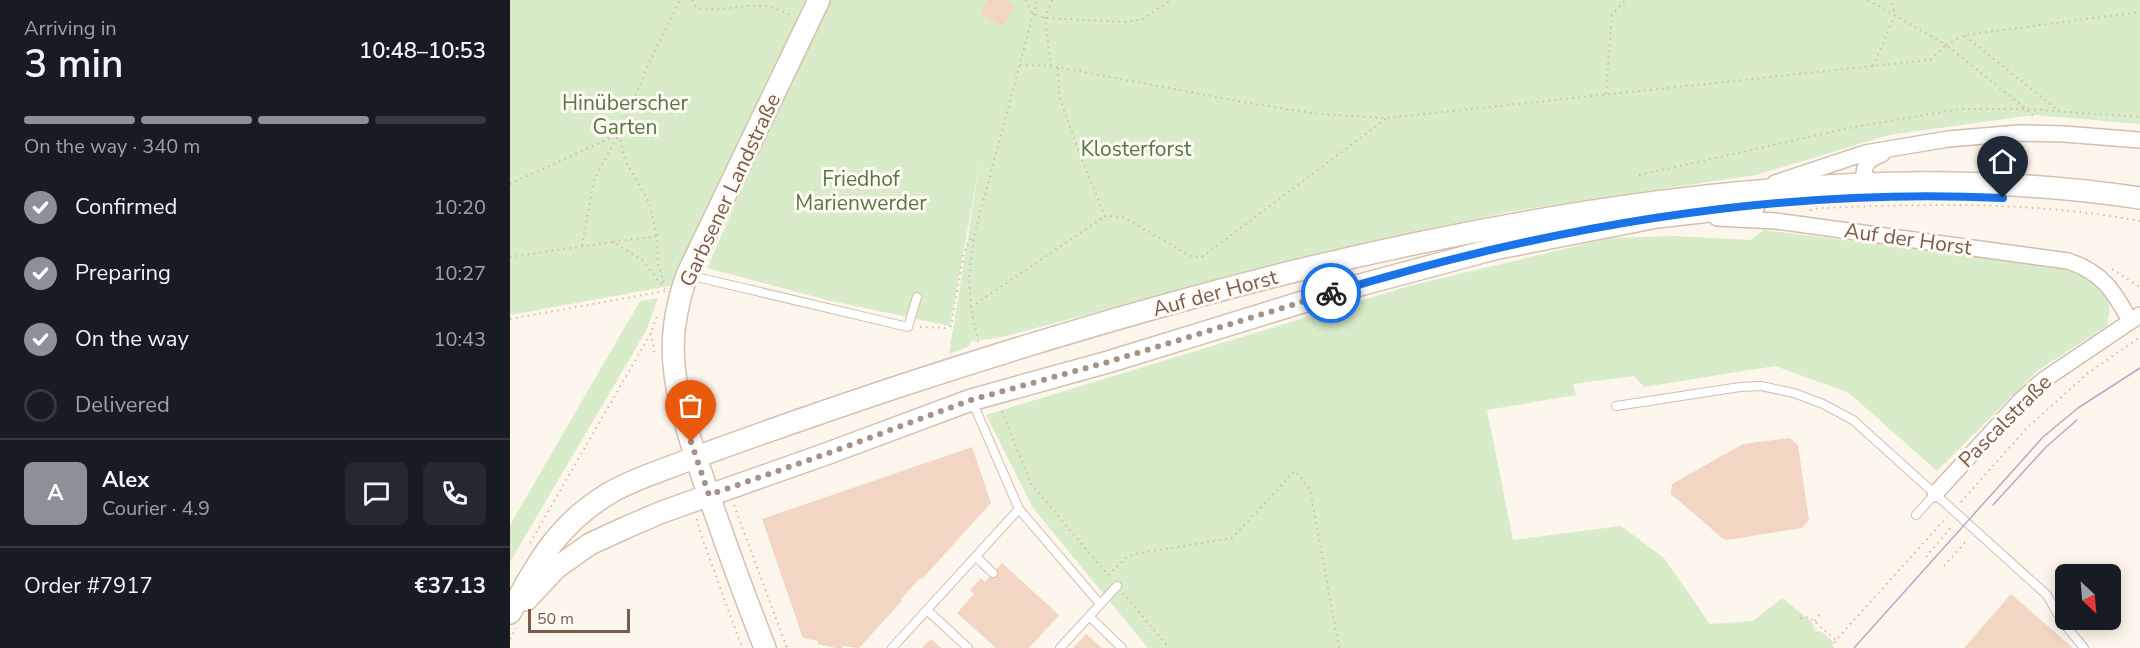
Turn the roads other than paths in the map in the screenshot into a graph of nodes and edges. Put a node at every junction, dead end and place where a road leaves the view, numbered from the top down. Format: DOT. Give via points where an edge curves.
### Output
graph roads {
  1 [pos="819,0"];
  2 [pos="2140,140"];
  3 [pos="1893,149"];
  4 [pos="1871,183"];
  5 [pos="1751,191"];
  6 [pos="2140,198"];
  7 [pos="2140,211"];
  8 [pos="1657,217"];
  9 [pos="687,275"];
  10 [pos="917,297"];
  11 [pos="2135,318"];
  12 [pos="973,403"];
  13 [pos="1616,406"];
  14 [pos="696,458"];
  15 [pos="1935,494"];
  16 [pos="709,495"];
  17 [pos="1020,509"];
  18 [pos="1916,515"];
  19 [pos="976,557"];
  20 [pos="993,573"];
  21 [pos="1117,586"];
  22 [pos="1100,604"];
  23 [pos="927,610"];
  24 [pos="1089,616"];
  25 [pos="513,620"];
  26 [pos="765,648"];
  27 [pos="892,648"];
  28 [pos="968,648"];
  29 [pos="1060,648"];
  30 [pos="1122,648"];
  31 [pos="2084,648"];
  1 -- 9 [label="street, Garbsener Landstraße"];
  2 -- 3 [label="street, Auf der Horst" via="2019,133"];
  3 -- 4 [label="street, Auf der Horst" via="1864,165 1864,174"];
  3 -- 5 [label="street, Auf der Horst" via="1865,153"];
  4 -- 5 [label="street, Auf der Horst"];
  4 -- 6 [label="street, Auf der Horst" via="2018,184"];
  5 -- 14 [label="street, Auf der Horst" via="1489,228 1336,261 998,355"];
  7 -- 8 [label="street, Auf der Horst" via="2020,198 1918,196 1767,204"];
  8 -- 11 [label="street, Auf der Horst" via="1776,221 2068,261 2108,284"];
  8 -- 12 [label="street, Auf der Horst" via="1424,266"];
  9 -- 10 [label="lane" via="908,327"];
  9 -- 14 [label="street, Garbsener Landstraße" via="678,308 674,363 677,392"];
  11 -- 15 [label="street, Pascalstraße" via="2042,381"];
  12 -- 16 [label="street, Auf der Horst"];
  12 -- 17 [label="lane"];
  13 -- 15 [label="lane" via="1740,387 1761,386 1794,393 1853,420"];
  14 -- 16 [label="street, Garbsener Landstraße"];
  14 -- 25 [label="street" via="606,495 572,522 537,563"];
  15 -- 18 [label="lane"];
  15 -- 31 [label="lane" via="2047,595"];
  16 -- 25 [label="street" via="590,544 556,568 528,597"];
  16 -- 26 [label="street, Garbsener Landstraße"];
  17 -- 19 [label="lane"];
  17 -- 22 [label="lane"];
  19 -- 20 [label="lane"];
  19 -- 23 [label="lane"];
  21 -- 22 [label="lane"];
  22 -- 24 [label="lane"];
  23 -- 27 [label="lane"];
  23 -- 28 [label="lane"];
  24 -- 29 [label="lane"];
  24 -- 30 [label="lane"];
}
